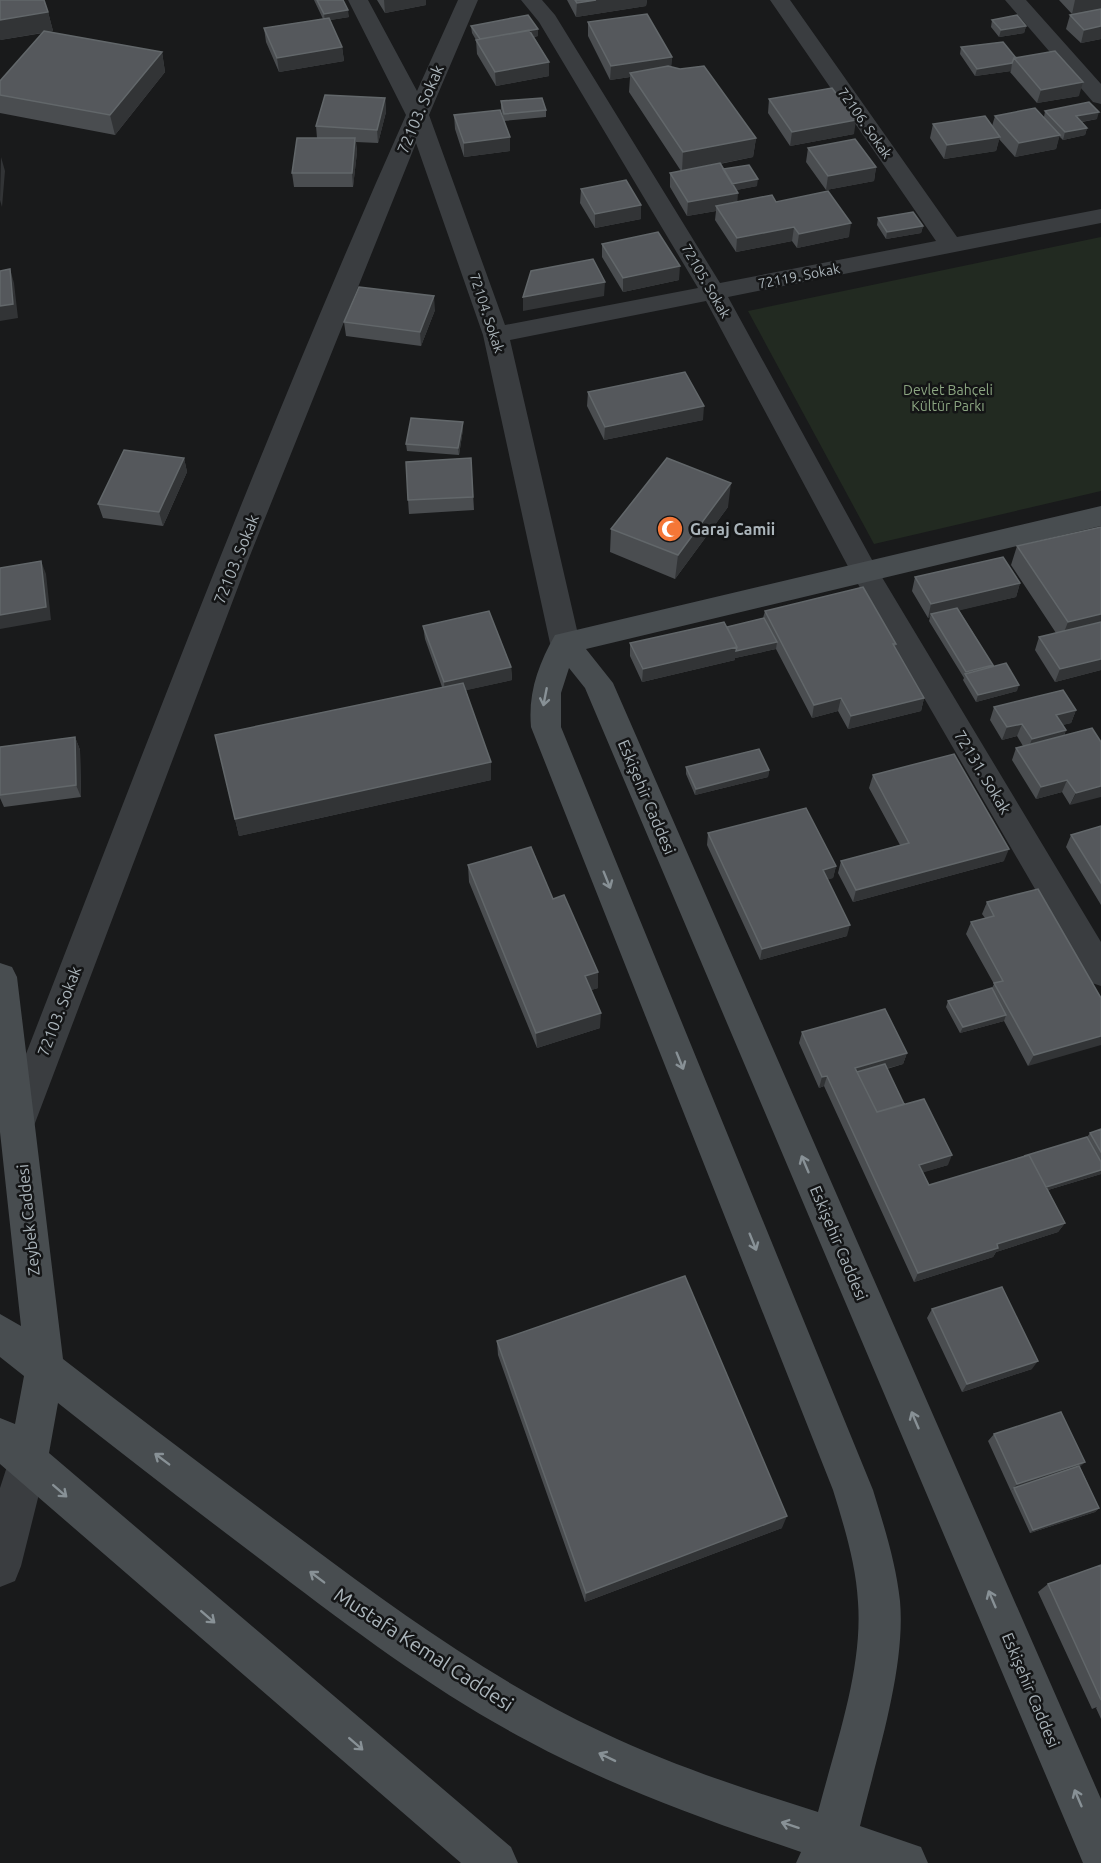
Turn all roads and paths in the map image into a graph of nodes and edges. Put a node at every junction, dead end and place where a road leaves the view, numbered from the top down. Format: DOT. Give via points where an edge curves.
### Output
graph roads {
  1 [pos="358,0"];
  2 [pos="468,0"];
  3 [pos="531,0"];
  4 [pos="780,0"];
  5 [pos="1015,0"];
  6 [pos="1101,97"];
  7 [pos="417,113"];
  8 [pos="1101,216"];
  9 [pos="951,246"];
  10 [pos="713,292"];
  11 [pos="496,335"];
  12 [pos="1101,516"];
  13 [pos="865,572"];
  14 [pos="566,643"];
  15 [pos="1101,972"];
  16 [pos="0,977"];
  17 [pos="17,1123"];
  18 [pos="0,1333"];
  19 [pos="45,1369"];
  20 [pos="13,1450"];
  21 [pos="0,1566"];
  22 [pos="827,1851"];
  23 [pos="1101,1851"];
  24 [pos="495,1863"];
  25 [pos="905,1863"];
  1 -- 7 [label="street, 72104. Sokak"];
  2 -- 7 [label="street, 72103. Sokak"];
  3 -- 10 [label="street, 72105. Sokak" via="548,19"];
  4 -- 9 [label="street, 72106. Sokak"];
  5 -- 6 [label="street"];
  7 -- 11 [label="street, 72104. Sokak"];
  7 -- 17 [label="street, 72103. Sokak" via="135,813"];
  8 -- 9 [label="street, 72119. Sokak"];
  9 -- 10 [label="street, 72119. Sokak"];
  10 -- 11 [label="street, 72119. Sokak"];
  10 -- 13 [label="street, 72105. Sokak"];
  11 -- 14 [label="street, 72104. Sokak"];
  12 -- 13 [label="street"];
  13 -- 14 [label="street"];
  13 -- 15 [label="street, 72131. Sokak"];
  14 -- 22 [label="street, one-way" via="549,676 543,705 546,727 848,1479 868,1543 879,1602 876,1667"];
  23 -- 14 [label="street, Eskişehir Caddesi, one-way" via="598,683"];
  16 -- 17 [label="street, Zeybek Caddesi"];
  17 -- 19 [label="street, Zeybek Caddesi"];
  18 -- 19 [label="street, Mustafa Kemal Caddesi"];
  19 -- 20 [label="street, Zeybek Caddesi"];
  22 -- 19 [label="street, Mustafa Kemal Caddesi, one-way" via="617,1762 543,1726 495,1697 365,1614"];
  20 -- 21 [label="street"];
  20 -- 24 [label="street, one-way"];
  22 -- 25 [label="street, Mustafa Kemal Caddesi"];
}
